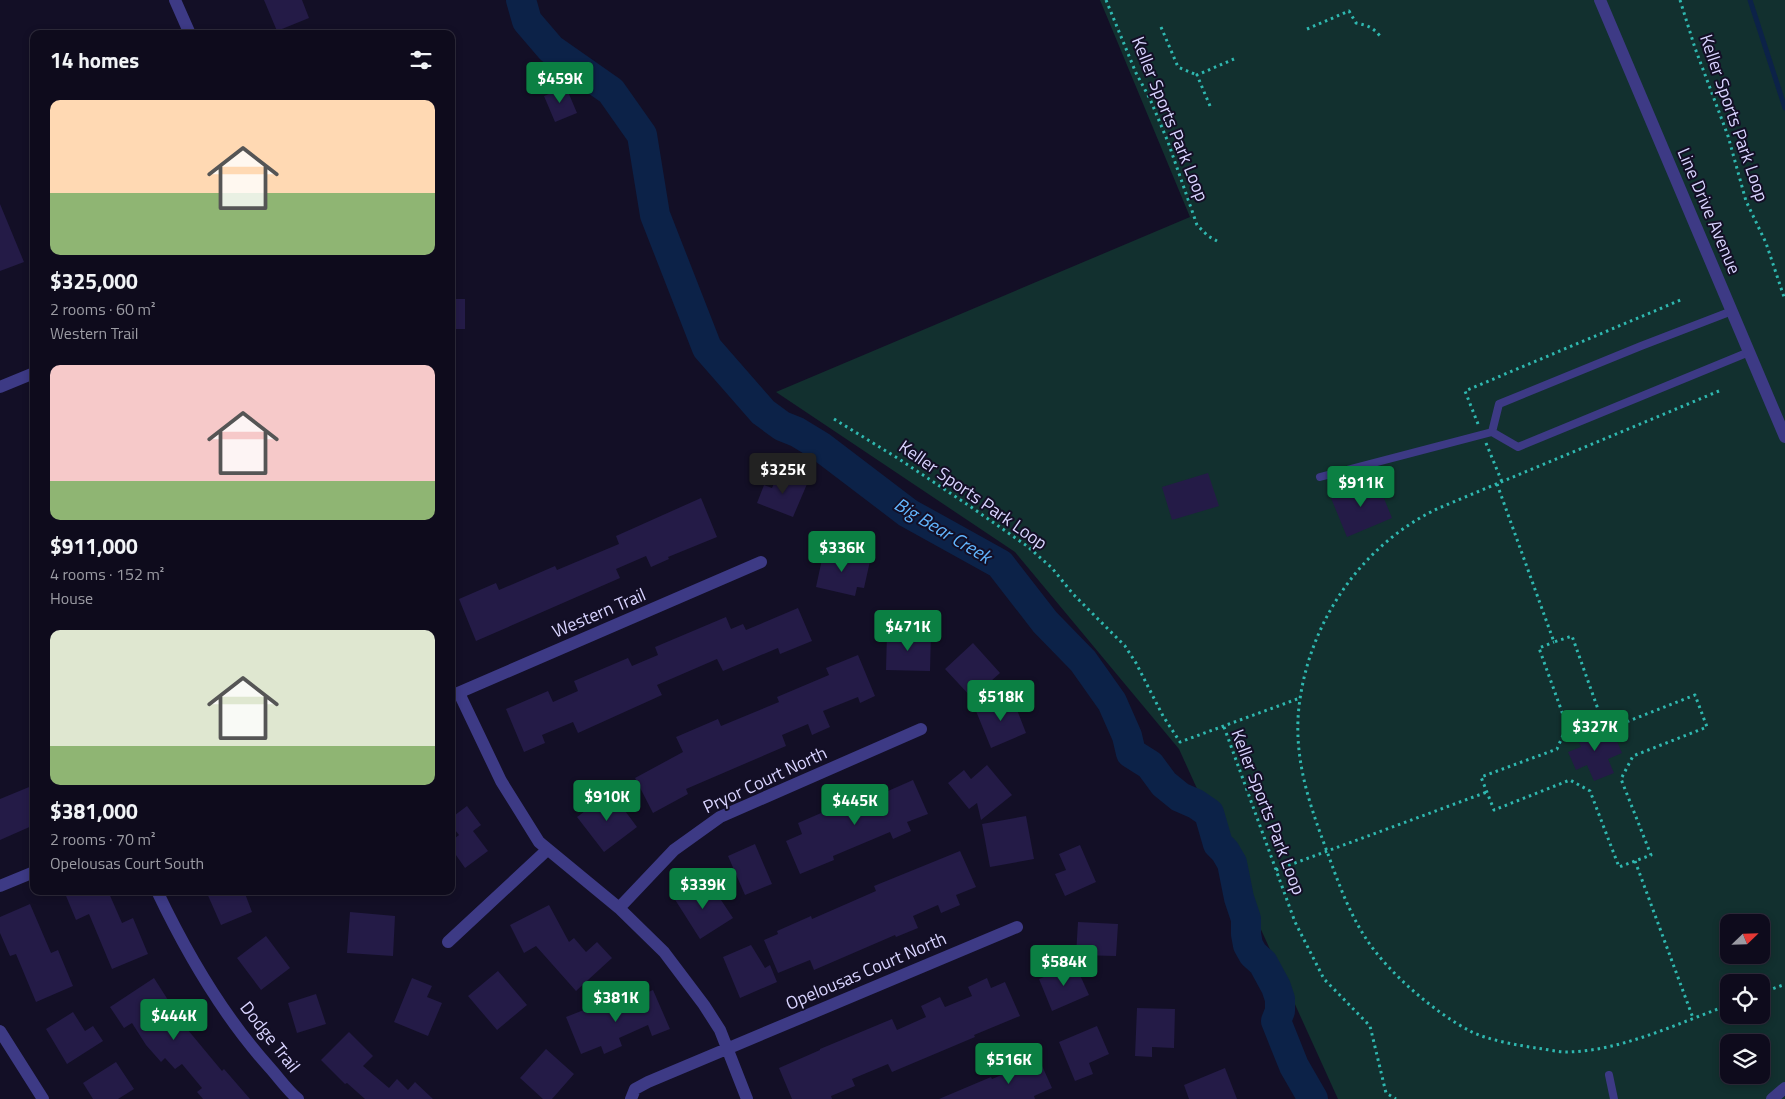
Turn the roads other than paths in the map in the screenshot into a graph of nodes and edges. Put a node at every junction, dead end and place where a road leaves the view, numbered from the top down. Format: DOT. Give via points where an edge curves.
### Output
graph roads {
  1 [pos="175,0"];
  2 [pos="1600,0"];
  3 [pos="188,30"];
  4 [pos="1732,310"];
  5 [pos="1749,352"];
  6 [pos="30,375"];
  7 [pos="0,387"];
  8 [pos="1492,432"];
  9 [pos="1785,437"];
  10 [pos="1320,477"];
  11 [pos="761,562"];
  12 [pos="455,694"];
  13 [pos="921,729"];
  14 [pos="547,850"];
  15 [pos="30,874"];
  16 [pos="0,886"];
  17 [pos="159,895"];
  18 [pos="619,908"];
  19 [pos="1017,927"];
  20 [pos="448,942"];
  21 [pos="0,1031"];
  22 [pos="728,1048"];
  23 [pos="1609,1075"];
  24 [pos="1785,1088"];
  25 [pos="43,1099"];
  26 [pos="298,1099"];
  27 [pos="631,1099"];
  28 [pos="747,1099"];
  29 [pos="1614,1099"];
  30 [pos="1772,1099"];
  1 -- 3 [label="street"];
  2 -- 4 [label="street, Line Drive Avenue"];
  4 -- 5 [label="street, Line Drive Avenue"];
  4 -- 8 [label="lane" via="1499,404"];
  5 -- 8 [label="lane" via="1518,447"];
  5 -- 9 [label="street, Line Drive Avenue"];
  6 -- 7 [label="street"];
  8 -- 10 [label="lane"];
  11 -- 12 [label="street, Western Trail"];
  12 -- 14 [label="street" via="501,781"];
  13 -- 18 [label="street, Pryor Court North" via="720,817 674,850"];
  14 -- 18 [label="street"];
  14 -- 20 [label="street"];
  15 -- 16 [label="street"];
  17 -- 26 [label="street, Dodge Trail" via="177,933 222,1005 249,1044"];
  18 -- 22 [label="street" via="664,952 704,1005"];
  19 -- 22 [label="street, Opelousas Court North"];
  21 -- 25 [label="street"];
  22 -- 27 [label="street, Opelousas Court North" via="635,1089"];
  22 -- 28 [label="street"];
  23 -- 29 [label="lane"];
  24 -- 30 [label="street"];
}
